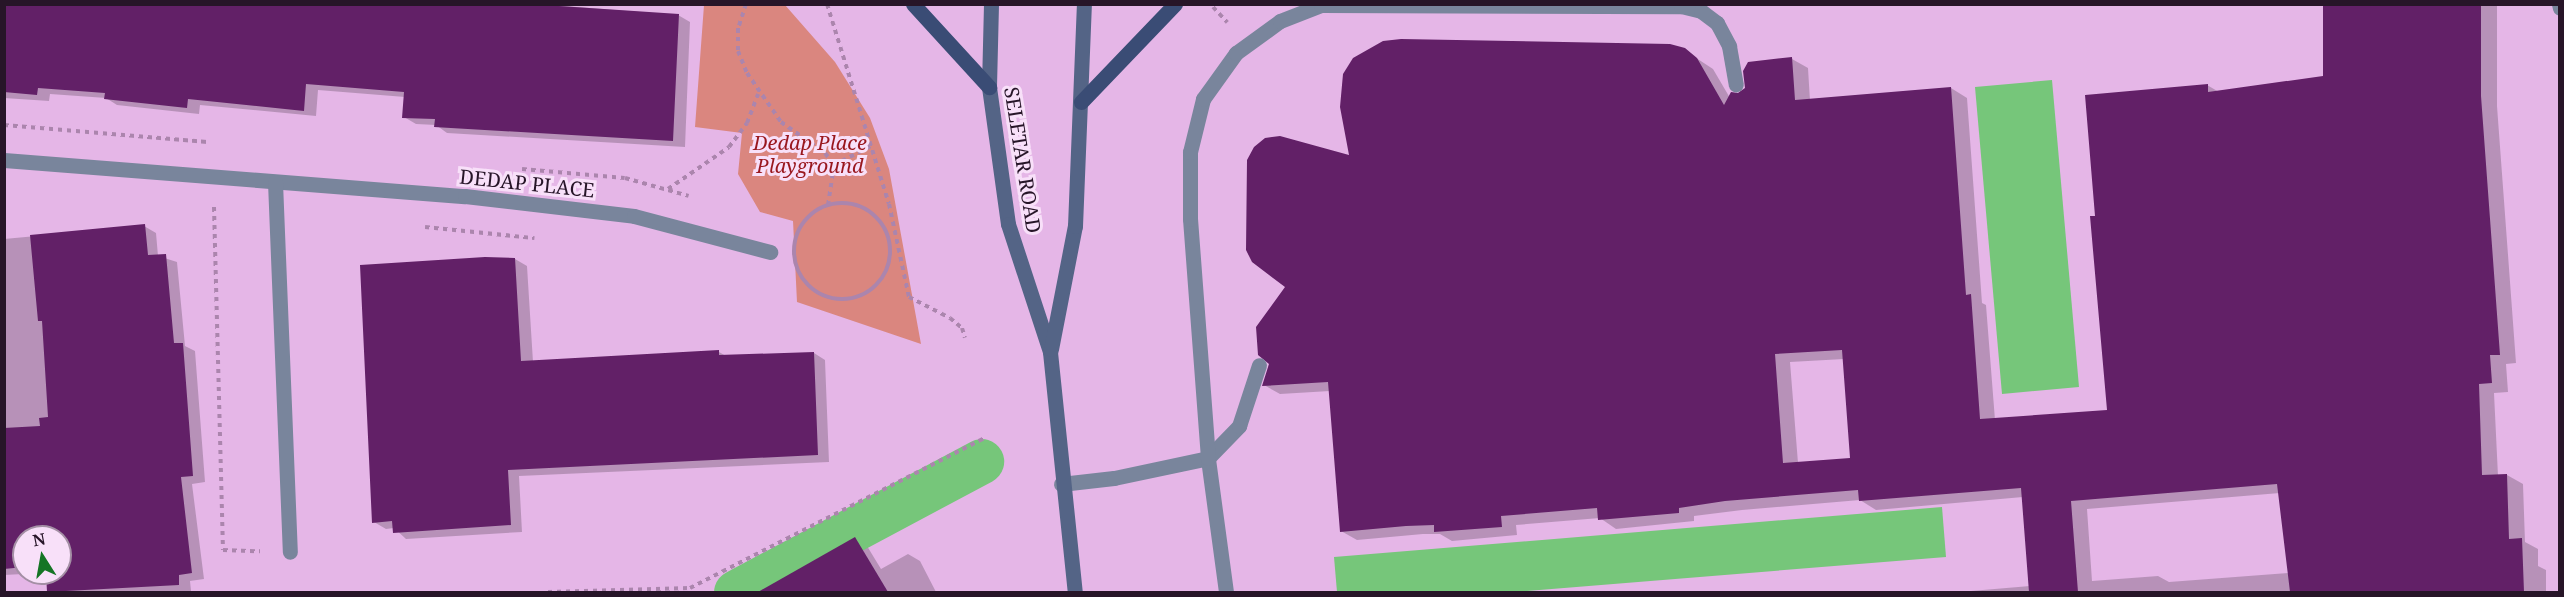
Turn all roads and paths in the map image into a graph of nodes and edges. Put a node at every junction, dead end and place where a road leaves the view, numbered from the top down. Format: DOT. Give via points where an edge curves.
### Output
graph roads {
  1 [pos="746,4"];
  2 [pos="827,4"];
  3 [pos="913,4"];
  4 [pos="991,4"];
  5 [pos="1084,4"];
  6 [pos="1175,4"];
  7 [pos="1736,84"];
  8 [pos="989,87"];
  9 [pos="758,93"];
  10 [pos="1081,102"];
  11 [pos="872,146"];
  12 [pos="4,160"];
  13 [pos="834,165"];
  14 [pos="274,182"];
  15 [pos="668,189"];
  16 [pos="202,204"];
  17 [pos="214,205"];
  18 [pos="828,206"];
  19 [pos="273,212"];
  20 [pos="414,225"];
  21 [pos="542,239"];
  22 [pos="770,252"];
  23 [pos="965,338"];
  24 [pos="1050,352"];
  25 [pos="1259,365"];
  26 [pos="984,438"];
  27 [pos="1208,458"];
  28 [pos="1061,484"];
  29 [pos="290,552"];
  30 [pos="548,592"];
  31 [pos="1075,592"];
  32 [pos="1226,592"];
  1 -- 9 [label="path" via="738,28 738,51"];
  2 -- 11 [label="path"];
  3 -- 8 [label="main road"];
  4 -- 8 [label="street, SELETAR ROAD"];
  5 -- 10 [label="street, SELETAR ROAD"];
  6 -- 10 [label="main road"];
  7 -- 27 [label="street" via="1729,46 1717,23 1701,11 1681,6 1321,5 1280,21 1236,53 1203,99 1190,153 1190,219"];
  8 -- 24 [label="street, SELETAR ROAD" via="1008,224"];
  9 -- 13 [label="path" via="781,123 825,153"];
  9 -- 15 [label="path" via="747,123 729,147"];
  10 -- 24 [label="street, SELETAR ROAD" via="1075,226"];
  11 -- 13 [label="path"];
  11 -- 23 [label="path" via="909,297 950,318 962,328"];
  12 -- 14 [label="street, DEDAP PLACE"];
  13 -- 18 [label="path"];
  14 -- 19 [label="street"];
  14 -- 22 [label="street, DEDAP PLACE" via="465,196 634,216"];
  16 -- 17 [label="path"];
  17 -- 19 [label="path"];
  17 -- 29 [label="path" via="224,550"];
  18 -- 18 [label="path" via="807,218 798,232 796,265 817,291 849,298 878,283 891,252 888,236 881,221 868,210 853,204"];
  19 -- 29 [label="street"];
  20 -- 21 [label="path"];
  24 -- 28 [label="street, SELETAR ROAD"];
  25 -- 27 [label="street" via="1239,426"];
  26 -- 30 [label="path" via="690,588"];
  27 -- 28 [label="street" via="1114,478"];
  27 -- 32 [label="street"];
  28 -- 31 [label="street, SELETAR ROAD"];
}
